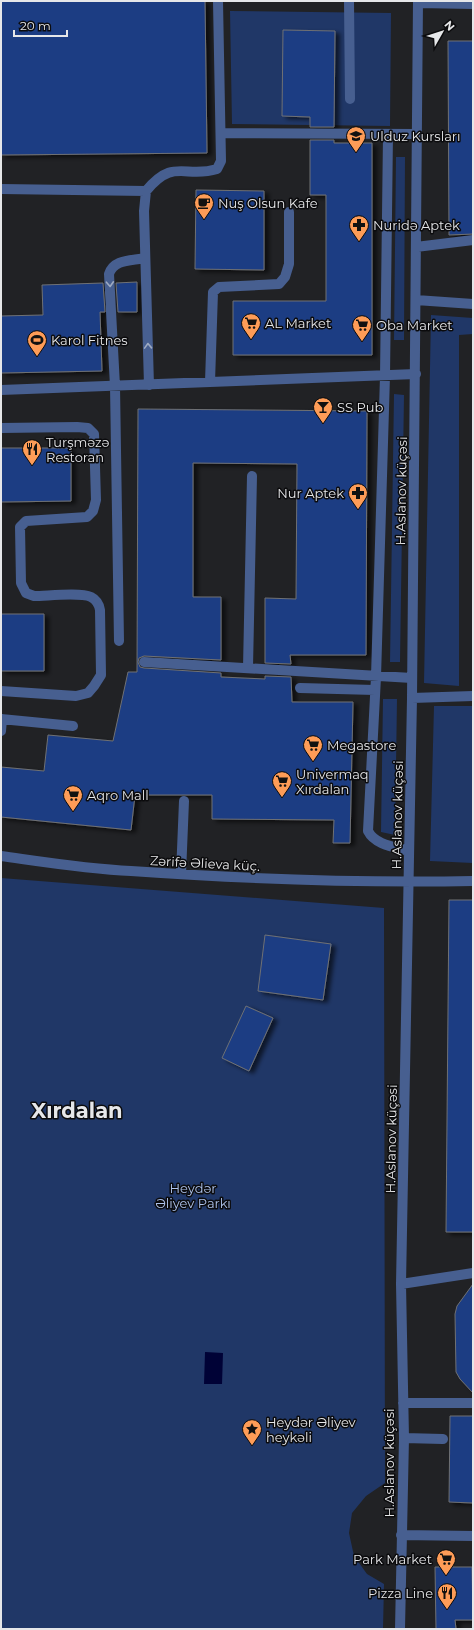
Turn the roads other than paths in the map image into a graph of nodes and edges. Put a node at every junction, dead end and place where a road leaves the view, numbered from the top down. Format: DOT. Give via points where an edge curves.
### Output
graph roads {
  1 [pos="218,1"];
  2 [pos="349,1"];
  3 [pos="418,2"];
  4 [pos="473,4"];
  5 [pos="350,99"];
  6 [pos="221,133"];
  7 [pos="388,134"];
  8 [pos="416,134"];
  9 [pos="1,189"];
  10 [pos="146,191"];
  11 [pos="289,212"];
  12 [pos="473,240"];
  13 [pos="416,247"];
  14 [pos="146,258"];
  15 [pos="416,300"];
  16 [pos="473,304"];
  17 [pos="416,374"];
  18 [pos="385,376"];
  19 [pos="210,382"];
  20 [pos="149,384"];
  21 [pos="115,386"];
  22 [pos="1,390"];
  23 [pos="1,428"];
  24 [pos="252,476"];
  25 [pos="119,641"];
  26 [pos="144,662"];
  27 [pos="248,668"];
  28 [pos="376,677"];
  29 [pos="412,678"];
  30 [pos="300,688"];
  31 [pos="375,690"];
  32 [pos="1,691"];
  33 [pos="473,696"];
  34 [pos="412,698"];
  35 [pos="2,719"];
  36 [pos="74,726"];
  37 [pos="1,731"];
  38 [pos="184,801"];
  39 [pos="409,851"];
  40 [pos="1,856"];
  41 [pos="181,874"];
  42 [pos="473,881"];
  43 [pos="409,882"];
  44 [pos="473,1273"];
  45 [pos="401,1284"];
  46 [pos="402,1403"];
  47 [pos="473,1403"];
  48 [pos="404,1438"];
  49 [pos="443,1439"];
  50 [pos="401,1534"];
  51 [pos="473,1536"];
  52 [pos="400,1629"];
  1 -- 6 [label="street"];
  2 -- 5 [label="street"];
  3 -- 4 [label="street"];
  3 -- 8 [label="street, H.Aslanov küçəsi"];
  6 -- 7 [label="street"];
  6 -- 10 [label="street" via="221,161 216,169 208,172 180,170 165,174"];
  7 -- 8 [label="street"];
  7 -- 18 [label="street"];
  8 -- 13 [label="street, H.Aslanov küçəsi"];
  9 -- 10 [label="street"];
  10 -- 14 [label="street"];
  11 -- 19 [label="street" via="289,264 285,277 278,284 219,287 214,292"];
  12 -- 13 [label="street"];
  13 -- 15 [label="street, H.Aslanov küçəsi"];
  20 -- 14 [label="street, one-way"];
  14 -- 21 [label="street, one-way" via="117,263 109,274"];
  15 -- 16 [label="street"];
  15 -- 17 [label="street, H.Aslanov küçəsi"];
  17 -- 18 [label="street"];
  17 -- 29 [label="street, H.Aslanov küçəsi"];
  18 -- 19 [label="street"];
  18 -- 28 [label="street"];
  19 -- 20 [label="street"];
  20 -- 21 [label="street"];
  21 -- 22 [label="street"];
  21 -- 25 [label="street"];
  23 -- 32 [label="street" via="76,427 88,428 94,434 96,500 92,511 87,517 26,521 20,527 21,583 26,593 34,596 83,595 98,603 101,675 88,693 76,696"];
  24 -- 27 [label="street"];
  26 -- 27 [label="street"];
  27 -- 28 [label="street"];
  28 -- 29 [label="street"];
  28 -- 31 [label="street"];
  29 -- 34 [label="street, H.Aslanov küçəsi"];
  30 -- 31 [label="street"];
  31 -- 39 [label="street" via="368,831 376,841"];
  33 -- 34 [label="street"];
  34 -- 39 [label="street, H.Aslanov küçəsi"];
  35 -- 36 [label="street"];
  35 -- 37 [label="street"];
  38 -- 41 [label="street"];
  39 -- 43 [label="street, H.Aslanov küçəsi"];
  40 -- 41 [label="street, Zərifə Əlieva küç." via="130,871"];
  41 -- 43 [label="street, Zərifə Əlieva küç." via="288,880"];
  42 -- 43 [label="street, Zərifə Əlieva küç."];
  43 -- 45 [label="street, H.Aslanov küçəsi"];
  44 -- 45 [label="street"];
  45 -- 46 [label="street, H.Aslanov küçəsi"];
  46 -- 47 [label="street"];
  46 -- 48 [label="street, H.Aslanov küçəsi"];
  48 -- 49 [label="street"];
  48 -- 50 [label="street, H.Aslanov küçəsi"];
  50 -- 51 [label="street"];
  50 -- 52 [label="street, H.Aslanov küçəsi"];
}
